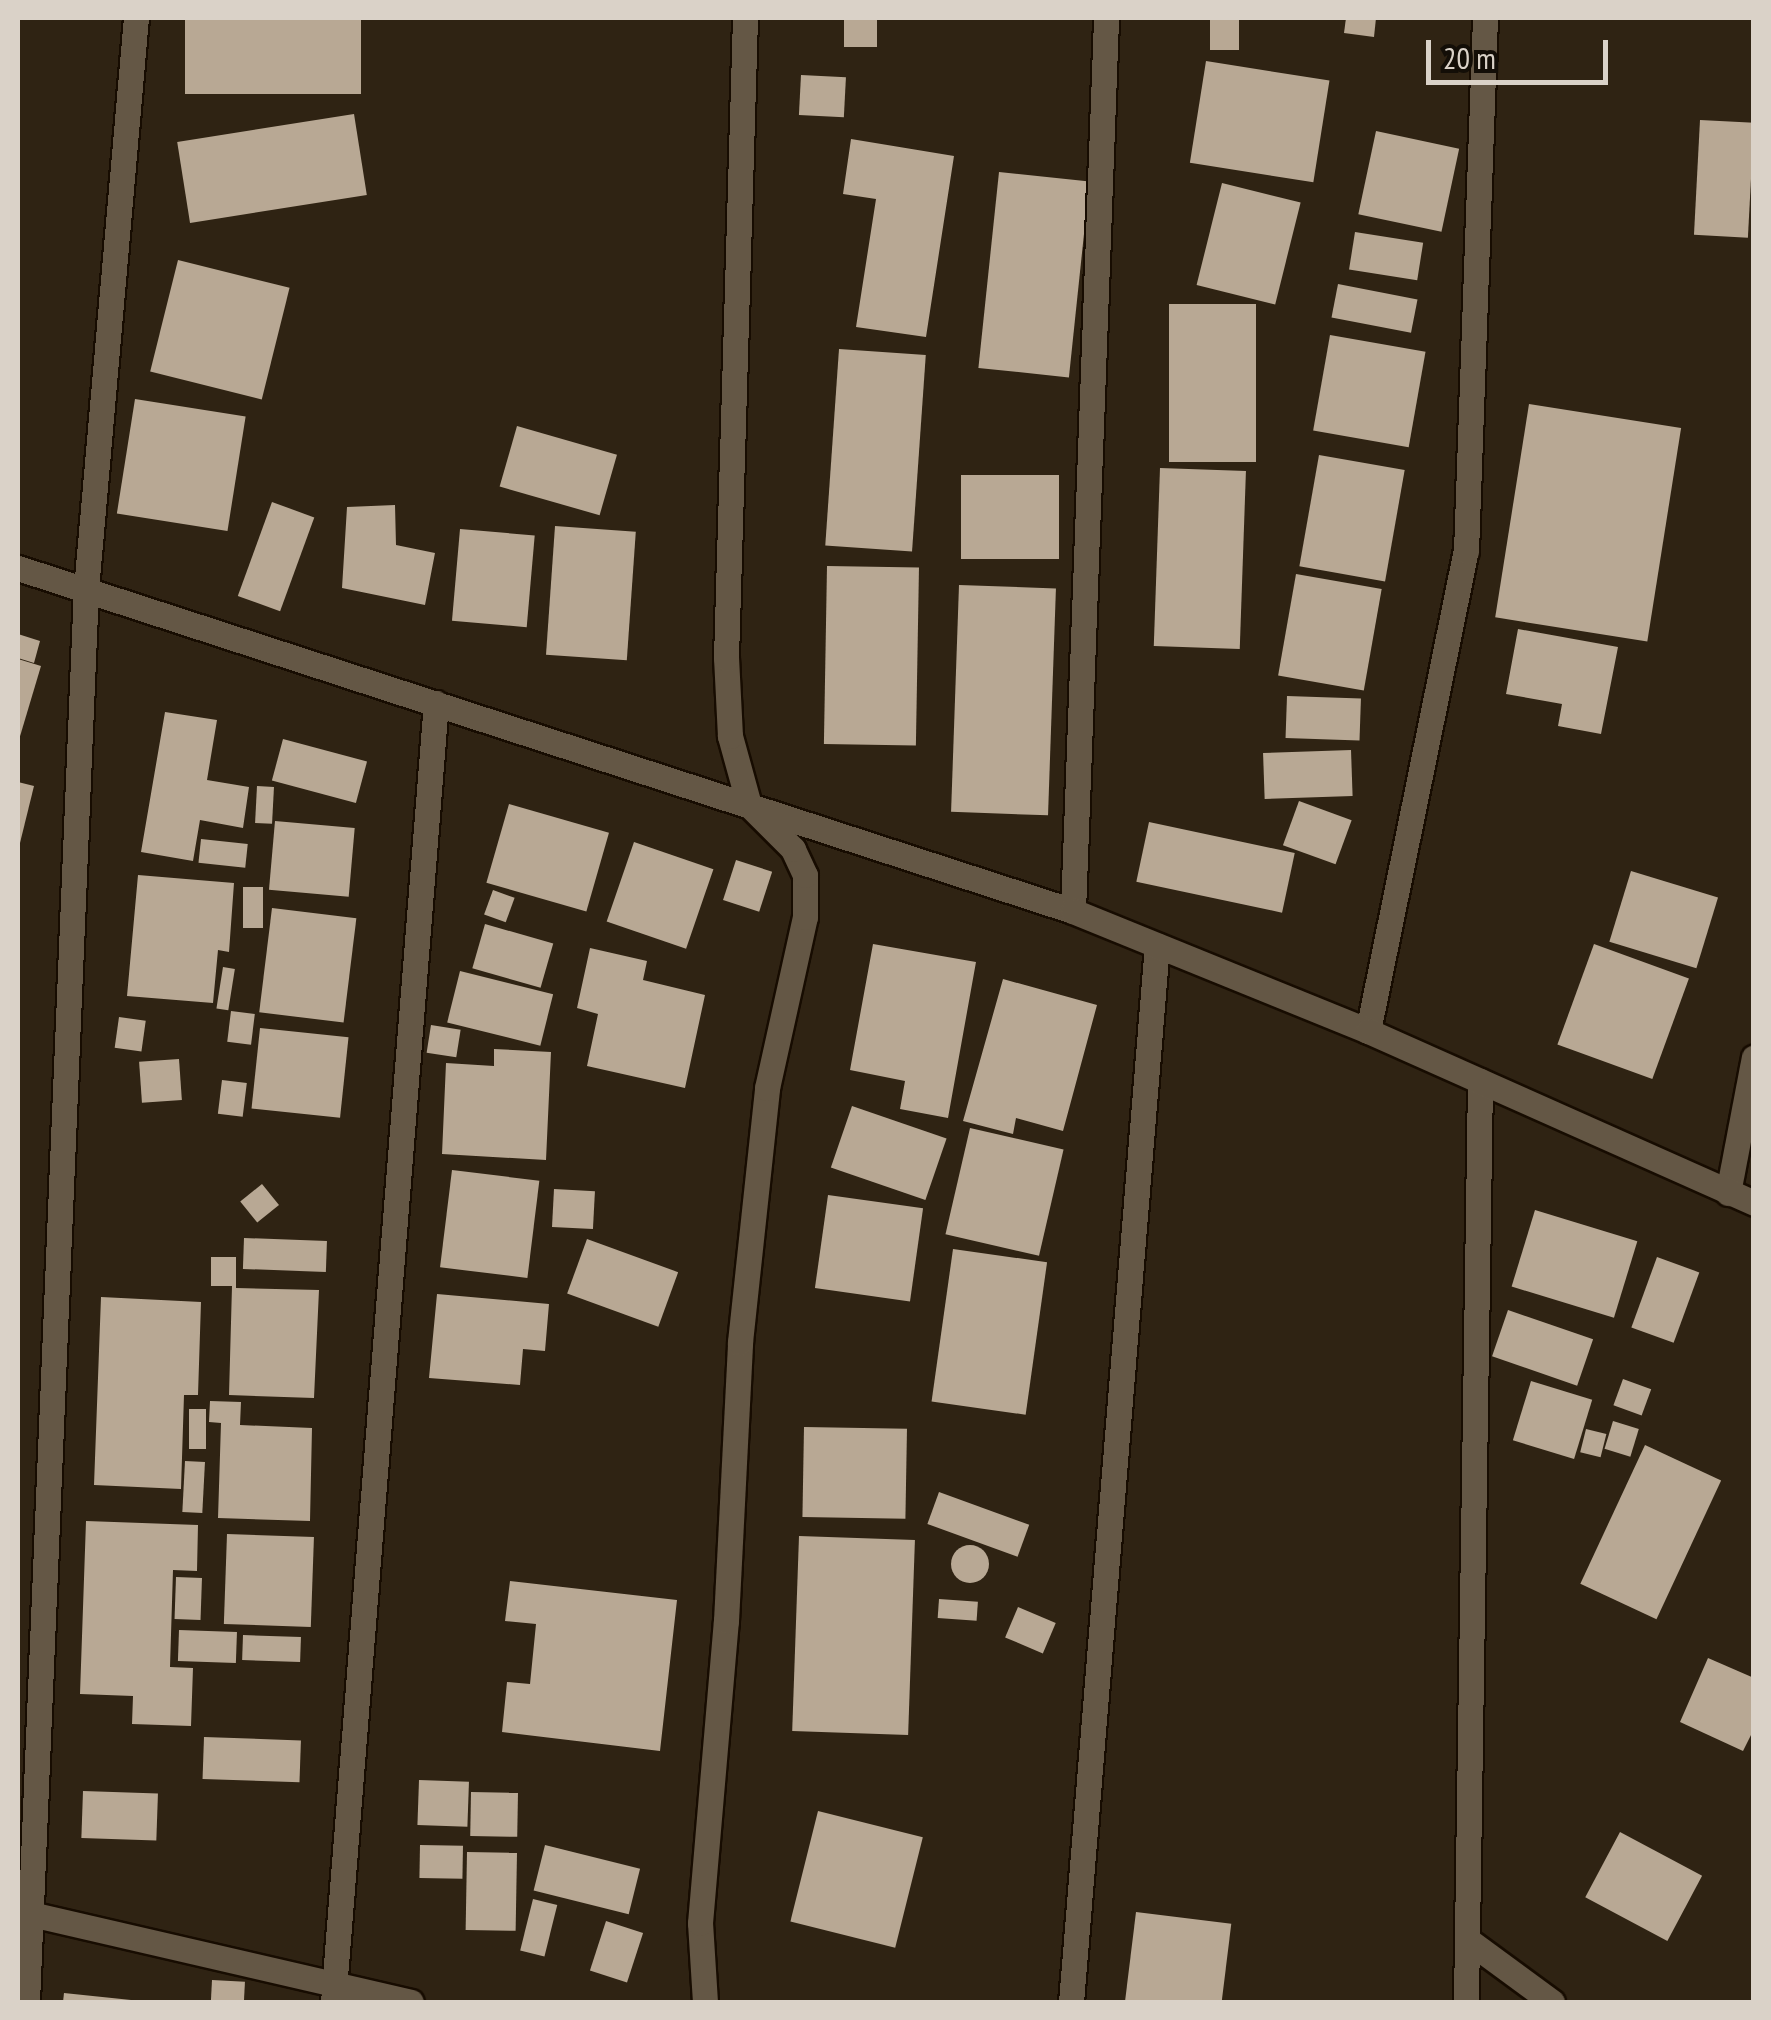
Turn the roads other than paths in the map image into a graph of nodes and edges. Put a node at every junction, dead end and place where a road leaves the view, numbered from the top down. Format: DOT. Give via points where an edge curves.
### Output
graph roads {
  1 [pos="136,18"];
  2 [pos="745,18"];
  3 [pos="1106,18"];
  4 [pos="1485,18"];
  5 [pos="18,568"];
  6 [pos="86,589"];
  7 [pos="436,703"];
  8 [pos="749,805"];
  9 [pos="1073,910"];
  10 [pos="1157,945"];
  11 [pos="1368,1031"];
  12 [pos="1754,1057"];
  13 [pos="1480,1081"];
  14 [pos="1728,1193"];
  15 [pos="1754,1203"];
  16 [pos="26,1912"];
  17 [pos="1469,1942"];
  18 [pos="334,1995"];
  19 [pos="27,2002"];
  20 [pos="411,2002"];
  21 [pos="704,2002"];
  22 [pos="1071,2002"];
  23 [pos="1466,2002"];
  24 [pos="1552,2002"];
  1 -- 6 [label="street"];
  2 -- 8 [label="street" via="726,658 730,736"];
  3 -- 9 [label="street"];
  4 -- 11 [label="street" via="1466,551"];
  5 -- 6 [label="street"];
  6 -- 7 [label="street"];
  6 -- 16 [label="street"];
  7 -- 8 [label="street"];
  7 -- 18 [label="street"];
  8 -- 9 [label="street"];
  8 -- 21 [label="street" via="794,849 804,874 805,917 767,1088 740,1342 726,1621 700,1923"];
  9 -- 10 [label="street"];
  10 -- 11 [label="street"];
  10 -- 22 [label="street"];
  11 -- 13 [label="street"];
  12 -- 14 [label="street"];
  13 -- 14 [label="street"];
  13 -- 17 [label="street"];
  14 -- 15 [label="street"];
  16 -- 18 [label="street"];
  16 -- 19 [label="street"];
  17 -- 23 [label="street"];
  17 -- 24 [label="street"];
  18 -- 20 [label="street"];
}
